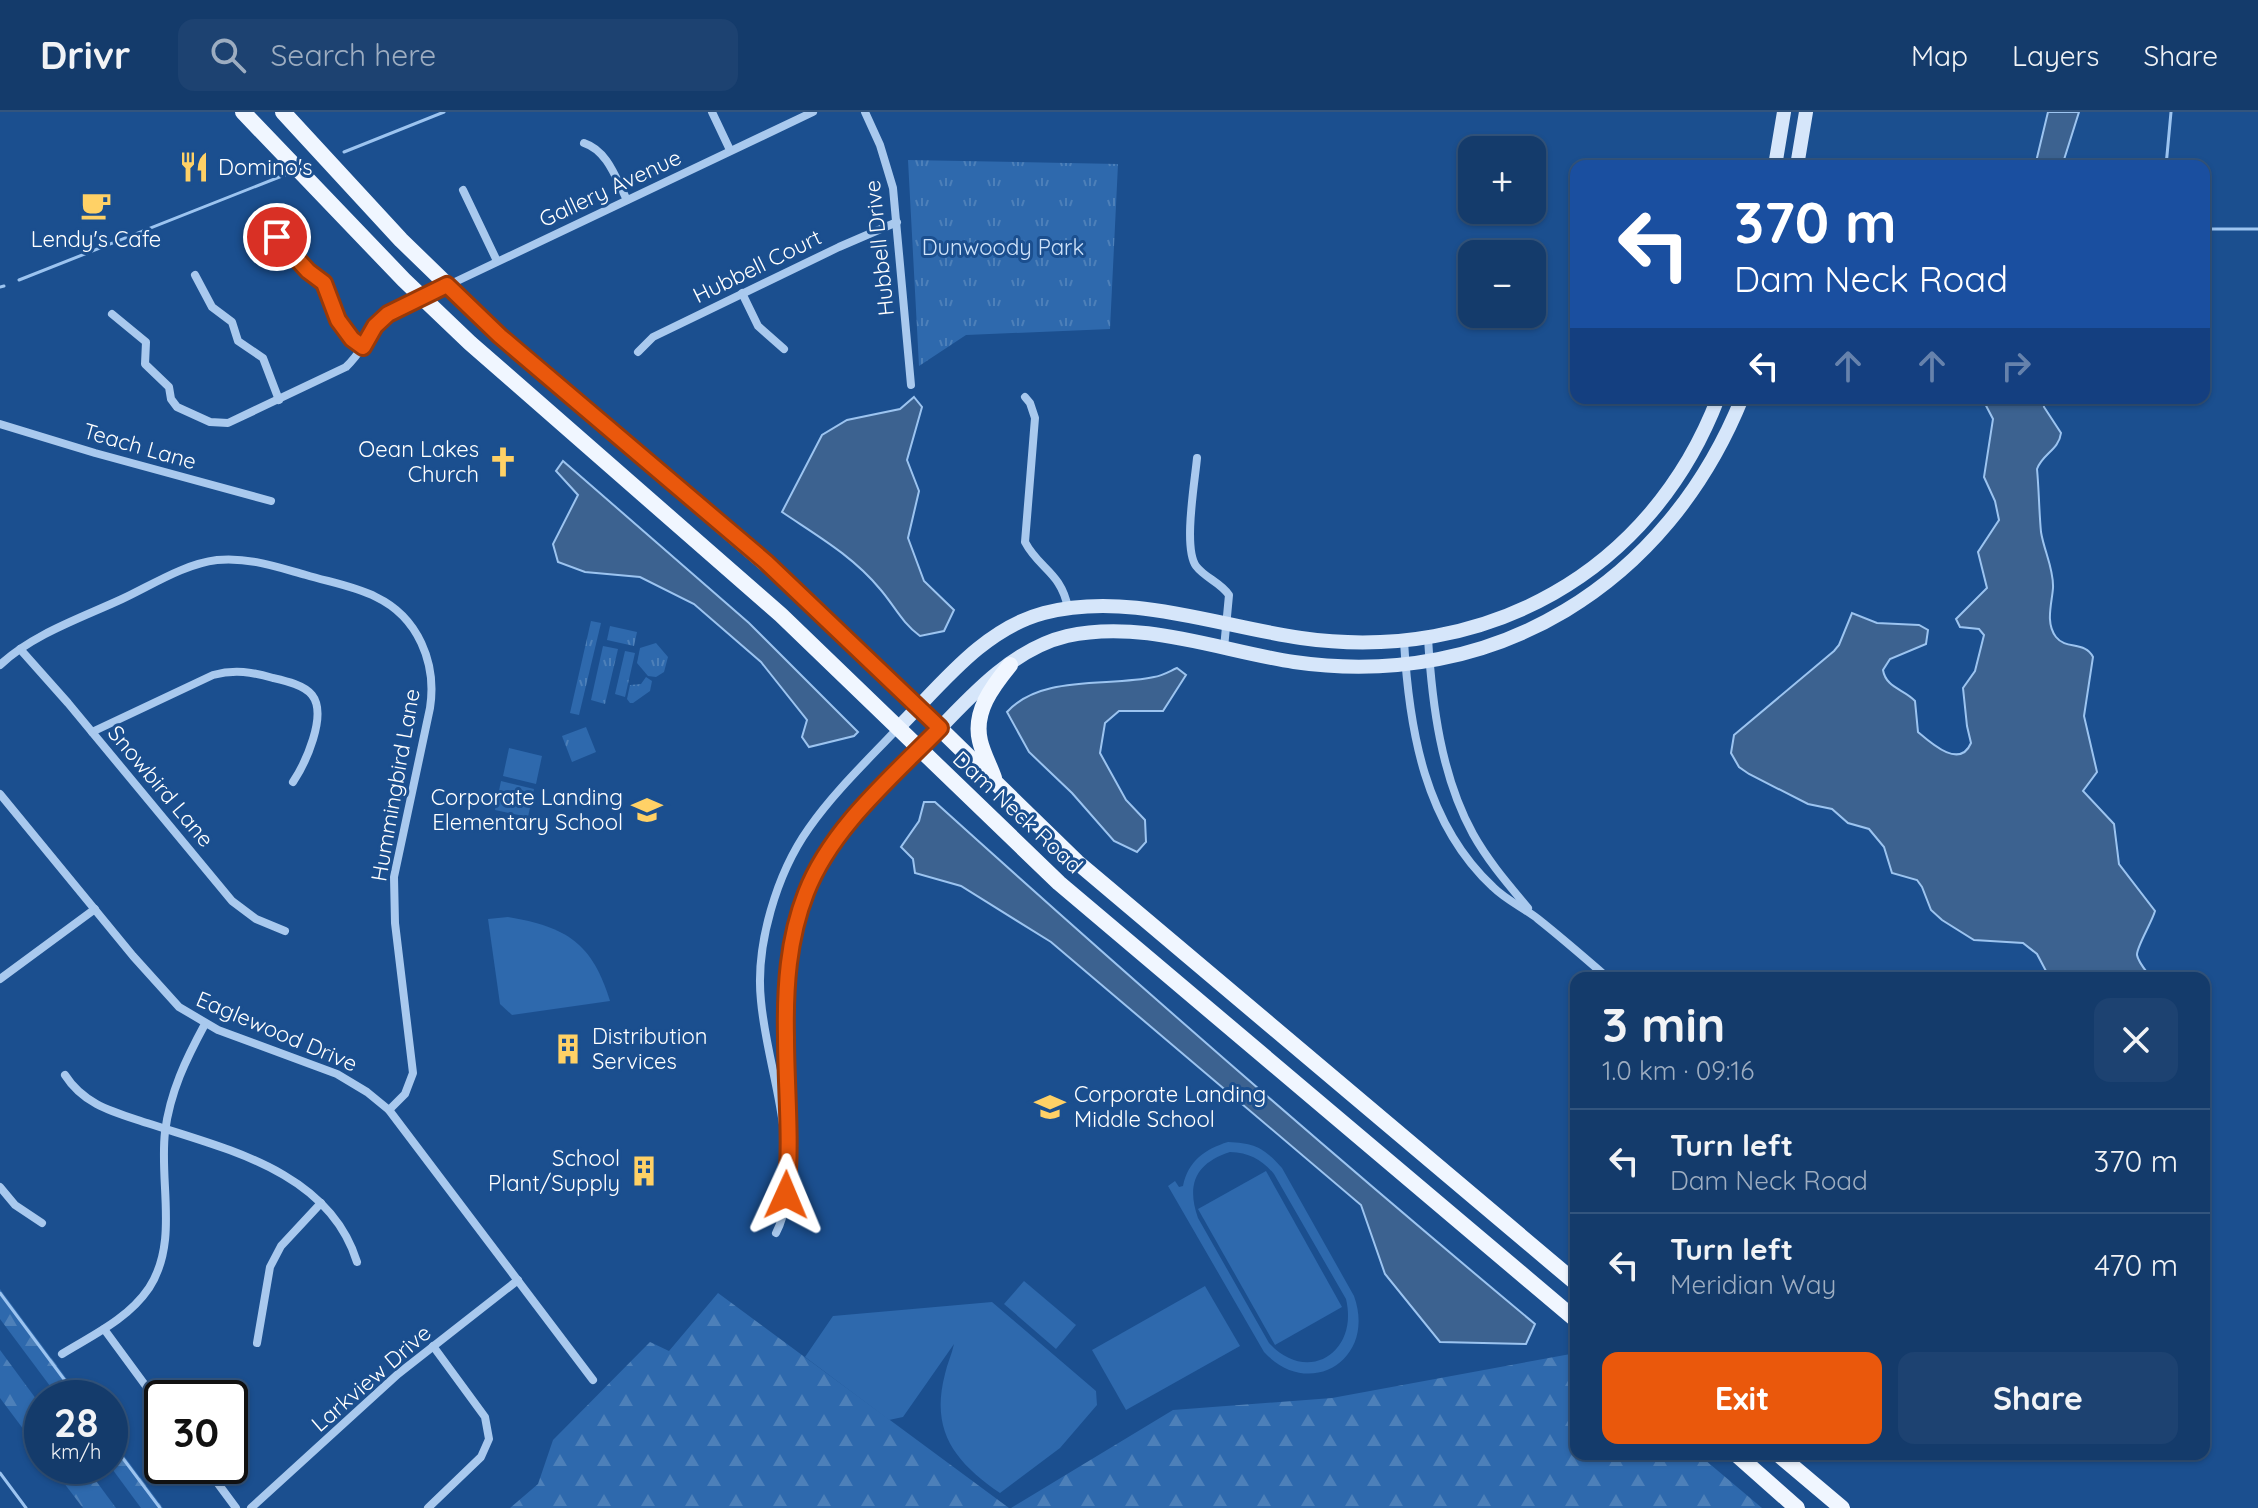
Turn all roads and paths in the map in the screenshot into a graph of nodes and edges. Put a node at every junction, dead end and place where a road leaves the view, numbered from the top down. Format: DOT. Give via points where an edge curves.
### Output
graph roads {
  1 [pos="283,112"];
  2 [pos="712,112"];
  3 [pos="813,112"];
  4 [pos="865,112"];
  5 [pos="1784,112"];
  6 [pos="1806,112"];
  7 [pos="246,113"];
  8 [pos="584,143"];
  9 [pos="730,150"];
  10 [pos="1776,160"];
  11 [pos="1798,160"];
  12 [pos="463,190"];
  13 [pos="627,200"];
  14 [pos="897,222"];
  15 [pos="277,237"];
  16 [pos="497,261"];
  17 [pos="195,275"];
  18 [pos="447,285"];
  19 [pos="742,293"];
  20 [pos="422,297"];
  21 [pos="112,314"];
  22 [pos="363,347"];
  23 [pos="784,349"];
  24 [pos="638,352"];
  25 [pos="911,385"];
  26 [pos="1025,397"];
  27 [pos="279,400"];
  28 [pos="1715,404"];
  29 [pos="1739,404"];
  30 [pos="0,424"];
  31 [pos="1197,458"];
  32 [pos="271,501"];
  33 [pos="1068,608"];
  34 [pos="1226,624"];
  35 [pos="1428,638"];
  36 [pos="1404,641"];
  37 [pos="1224,648"];
  38 [pos="20,649"];
  39 [pos="1430,661"];
  40 [pos="1406,663"];
  41 [pos="0,665"];
  42 [pos="1010,665"];
  43 [pos="919,708"];
  44 [pos="898,728"];
  45 [pos="940,728"];
  46 [pos="92,732"];
  47 [pos="920,749"];
  48 [pos="293,782"];
  49 [pos="996,783"];
  50 [pos="0,794"];
  51 [pos="95,909"];
  52 [pos="1536,917"];
  53 [pos="285,931"];
  54 [pos="1601,972"];
  55 [pos="0,979"];
  56 [pos="205,1024"];
  57 [pos="65,1075"];
  58 [pos="389,1110"];
  59 [pos="165,1129"];
  60 [pos="787,1153"];
  61 [pos="0,1187"];
  62 [pos="321,1203"];
  63 [pos="42,1223"];
  64 [pos="776,1233"];
  65 [pos="357,1262"];
  66 [pos="1570,1278"];
  67 [pos="518,1280"];
  68 [pos="1570,1315"];
  69 [pos="104,1329"];
  70 [pos="257,1343"];
  71 [pos="433,1346"];
  72 [pos="62,1354"];
  73 [pos="593,1380"];
  74 [pos="144,1383"];
  75 [pos="1743,1460"];
  76 [pos="1785,1460"];
  77 [pos="218,1484"];
  78 [pos="236,1508"];
  79 [pos="251,1508"];
  80 [pos="428,1508"];
  81 [pos="1797,1508"];
  82 [pos="1842,1508"];
  1 -- 18 [label="main road, Dam Neck Road"];
  2 -- 9 [label="street"];
  3 -- 9 [label="street, Gallery Avenue"];
  4 -- 14 [label="street, Hubbell Drive" via="888,164"];
  5 -- 10 [label="street"];
  6 -- 11 [label="street"];
  7 -- 20 [label="main road, Dam Neck Road"];
  8 -- 13 [label="street" via="605,157"];
  9 -- 13 [label="street, Gallery Avenue"];
  12 -- 16 [label="street"];
  13 -- 16 [label="street, Gallery Avenue"];
  14 -- 19 [label="street, Hubbell Court"];
  14 -- 25 [label="street, Hubbell Drive"];
  15 -- 22 [label="street" via="324,283 338,320"];
  16 -- 18 [label="street, Gallery Avenue"];
  17 -- 27 [label="street" via="212,307 232,322 238,341 263,358"];
  18 -- 20 [label="street, Gallery Avenue"];
  18 -- 43 [label="main road, Dam Neck Road" via="766,562"];
  19 -- 23 [label="street" via="758,326"];
  19 -- 24 [label="street, Hubbell Court" via="653,337"];
  20 -- 22 [label="street, Gallery Avenue" via="379,322"];
  20 -- 44 [label="main road, Dam Neck Road" via="754,590"];
  21 -- 27 [label="street, Gallery Avenue" via="146,342 145,364 169,387 177,407 210,422 228,423"];
  22 -- 27 [label="street, Gallery Avenue" via="334,375"];
  26 -- 33 [label="street" via="1035,418 1025,542 1056,577"];
  28 -- 35 [label="street" via="1668,490 1605,557 1530,606"];
  29 -- 39 [label="street" via="1698,485 1658,537 1614,577 1536,627"];
  30 -- 32 [label="street, Teach Lane"];
  31 -- 34 [label="street" via="1191,557 1228,593"];
  33 -- 34 [label="street" via="1135,607"];
  33 -- 43 [label="street" via="1016,622 998,633"];
  34 -- 36 [label="street" via="1350,643"];
  34 -- 37 [label="street"];
  35 -- 36 [label="street"];
  35 -- 39 [label="street"];
  36 -- 40 [label="street"];
  37 -- 40 [label="street" via="1358,668"];
  37 -- 42 [label="street" via="1093,632 1053,641"];
  38 -- 41 [label="street, Hummingbird Lane"];
  38 -- 46 [label="street, Snowbird Lane"];
  38 -- 58 [label="street, Hummingbird Lane" via="187,569 235,559 365,592 392,606 413,627 428,660 432,687 394,877 413,1073 405,1094"];
  39 -- 40 [label="street"];
  39 -- 52 [label="street" via="1441,746 1462,813 1490,862"];
  40 -- 52 [label="street" via="1415,739 1436,806 1483,876"];
  42 -- 45 [label="street"];
  42 -- 49 [label="main road" via="987,695 980,720 980,740"];
  43 -- 44 [label="street"];
  43 -- 45 [label="main road, Dam Neck Road"];
  44 -- 47 [label="main road, Dam Neck Road"];
  44 -- 60 [label="street" via="810,826 790,860 764,940 761,1001"];
  45 -- 47 [label="street"];
  45 -- 49 [label="main road, Dam Neck Road"];
  46 -- 48 [label="street" via="213,675 249,672 292,683 315,701 310,748"];
  46 -- 53 [label="street, Snowbird Lane" via="232,901"];
  47 -- 60 [label="street" via="835,842 799,913 787,976"];
  47 -- 68 [label="main road, Dam Neck Road" via="1059,883"];
  49 -- 66 [label="main road, Dam Neck Road" via="1077,862"];
  50 -- 51 [label="street, Eaglewood Drive"];
  51 -- 55 [label="street"];
  51 -- 56 [label="street, Eaglewood Drive" via="167,995"];
  52 -- 54 [label="street"];
  56 -- 58 [label="street, Eaglewood Drive" via="337,1074"];
  56 -- 59 [label="street" via="174,1088"];
  57 -- 59 [label="street" via="90,1102"];
  58 -- 67 [label="street, Eaglewood Drive"];
  59 -- 62 [label="street" via="279,1171"];
  59 -- 69 [label="street" via="165,1235 158,1267 138,1302"];
  60 -- 64 [label="street" via="786,1195"];
  61 -- 63 [label="street"];
  62 -- 65 [label="street" via="345,1234"];
  62 -- 70 [label="street" via="275,1256"];
  67 -- 71 [label="street, Larkview Drive"];
  67 -- 73 [label="street, Eaglewood Drive"];
  69 -- 72 [label="street"];
  69 -- 74 [label="street"];
  71 -- 79 [label="street, Larkview Drive"];
  71 -- 80 [label="street" via="485,1417 489,1439 481,1457"];
  75 -- 81 [label="main road"];
  76 -- 82 [label="main road"];
  77 -- 78 [label="street"];
}
